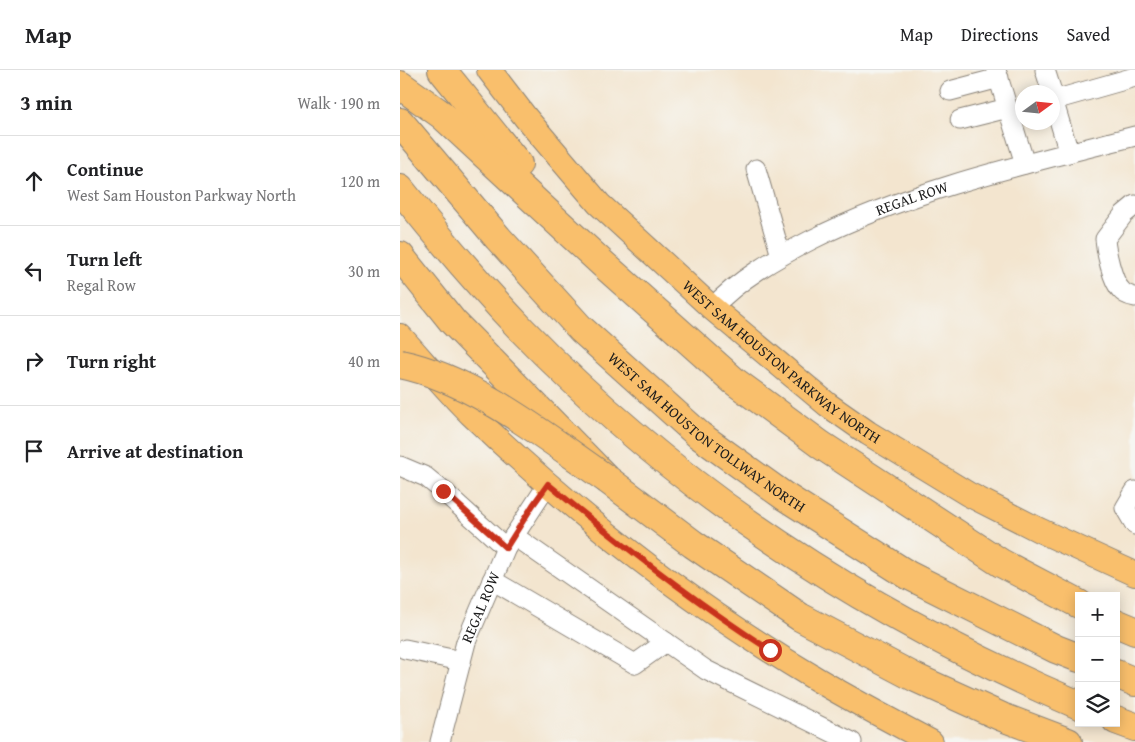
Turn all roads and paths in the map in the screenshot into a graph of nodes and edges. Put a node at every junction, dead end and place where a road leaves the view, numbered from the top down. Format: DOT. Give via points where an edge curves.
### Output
graph roads {
  1 [pos="442,70"];
  2 [pos="489,70"];
  3 [pos="1045,70"];
  4 [pos="998,74"];
  5 [pos="1135,77"];
  6 [pos="400,85"];
  7 [pos="1050,85"];
  8 [pos="950,91"];
  9 [pos="1060,94"];
  10 [pos="1008,108"];
  11 [pos="960,120"];
  12 [pos="1060,121"];
  13 [pos="400,122"];
  14 [pos="1135,136"];
  15 [pos="1069,153"];
  16 [pos="1025,164"];
  17 [pos="756,169"];
  18 [pos="400,190"];
  19 [pos="1135,205"];
  20 [pos="400,256"];
  21 [pos="781,256"];
  22 [pos="603,264"];
  23 [pos="1135,298"];
  24 [pos="712,308"];
  25 [pos="400,336"];
  26 [pos="400,364"];
  27 [pos="400,466"];
  28 [pos="608,480"];
  29 [pos="548,484"];
  30 [pos="1135,491"];
  31 [pos="1135,525"];
  32 [pos="510,542"];
  33 [pos="1135,574"];
  34 [pos="492,580"];
  35 [pos="1075,602"];
  36 [pos="666,642"];
  37 [pos="405,649"];
  38 [pos="1075,656"];
  39 [pos="461,662"];
  40 [pos="1120,676"];
  41 [pos="1135,682"];
  42 [pos="1075,703"];
  43 [pos="1120,721"];
  44 [pos="1135,727"];
  45 [pos="440,742"];
  46 [pos="852,742"];
  47 [pos="931,742"];
  48 [pos="1068,742"];
  1 -- 22 [label="highway"];
  2 -- 24 [label="main road, WEST SAM HOUSTON PARKWAY NORTH" via="599,204"];
  3 -- 7 [label="street"];
  4 -- 8 [label="street"];
  4 -- 10 [label="street"];
  5 -- 9 [label="street"];
  6 -- 22 [label="highway" via="442,115"];
  10 -- 11 [label="street"];
  10 -- 16 [label="street"];
  12 -- 15 [label="street"];
  13 -- 38 [label="highway, WEST SAM HOUSTON TOLLWAY NORTH" via="498,238 582,329 699,435 784,496 908,575"];
  14 -- 15 [label="street, REGAL ROW"];
  15 -- 16 [label="street, REGAL ROW"];
  16 -- 21 [label="street, REGAL ROW" via="885,207"];
  17 -- 21 [label="street"];
  18 -- 42 [label="highway" via="524,332 605,409 665,460 759,531 862,597 976,660"];
  19 -- 23 [label="street" via="1105,239 1116,284 1121,291"];
  20 -- 28 [label="highway, bridge" via="453,322"];
  21 -- 24 [label="street, REGAL ROW" via="732,289"];
  22 -- 35 [label="highway" via="734,381 821,445 1001,563"];
  24 -- 33 [label="main road, WEST SAM HOUSTON PARKWAY NORTH" via="828,405 876,438 968,494"];
  25 -- 29 [label="main road" via="470,413"];
  26 -- 28 [label="highway, bridge" via="450,381 489,400"];
  27 -- 32 [label="street" via="426,478"];
  28 -- 48 [label="highway" via="693,544 800,617 916,678"];
  29 -- 32 [label="street, REGAL ROW"];
  29 -- 47 [label="main road" via="709,610 818,680"];
  30 -- 31 [label="street" via="1125,508"];
  32 -- 34 [label="street, REGAL ROW"];
  32 -- 36 [label="street"];
  34 -- 36 [label="street" via="635,664"];
  34 -- 39 [label="street, REGAL ROW"];
  36 -- 46 [label="street" via="706,670"];
  37 -- 39 [label="street"];
  39 -- 45 [label="street, REGAL ROW"];
  40 -- 41 [label="highway"];
  43 -- 44 [label="highway"];
}
